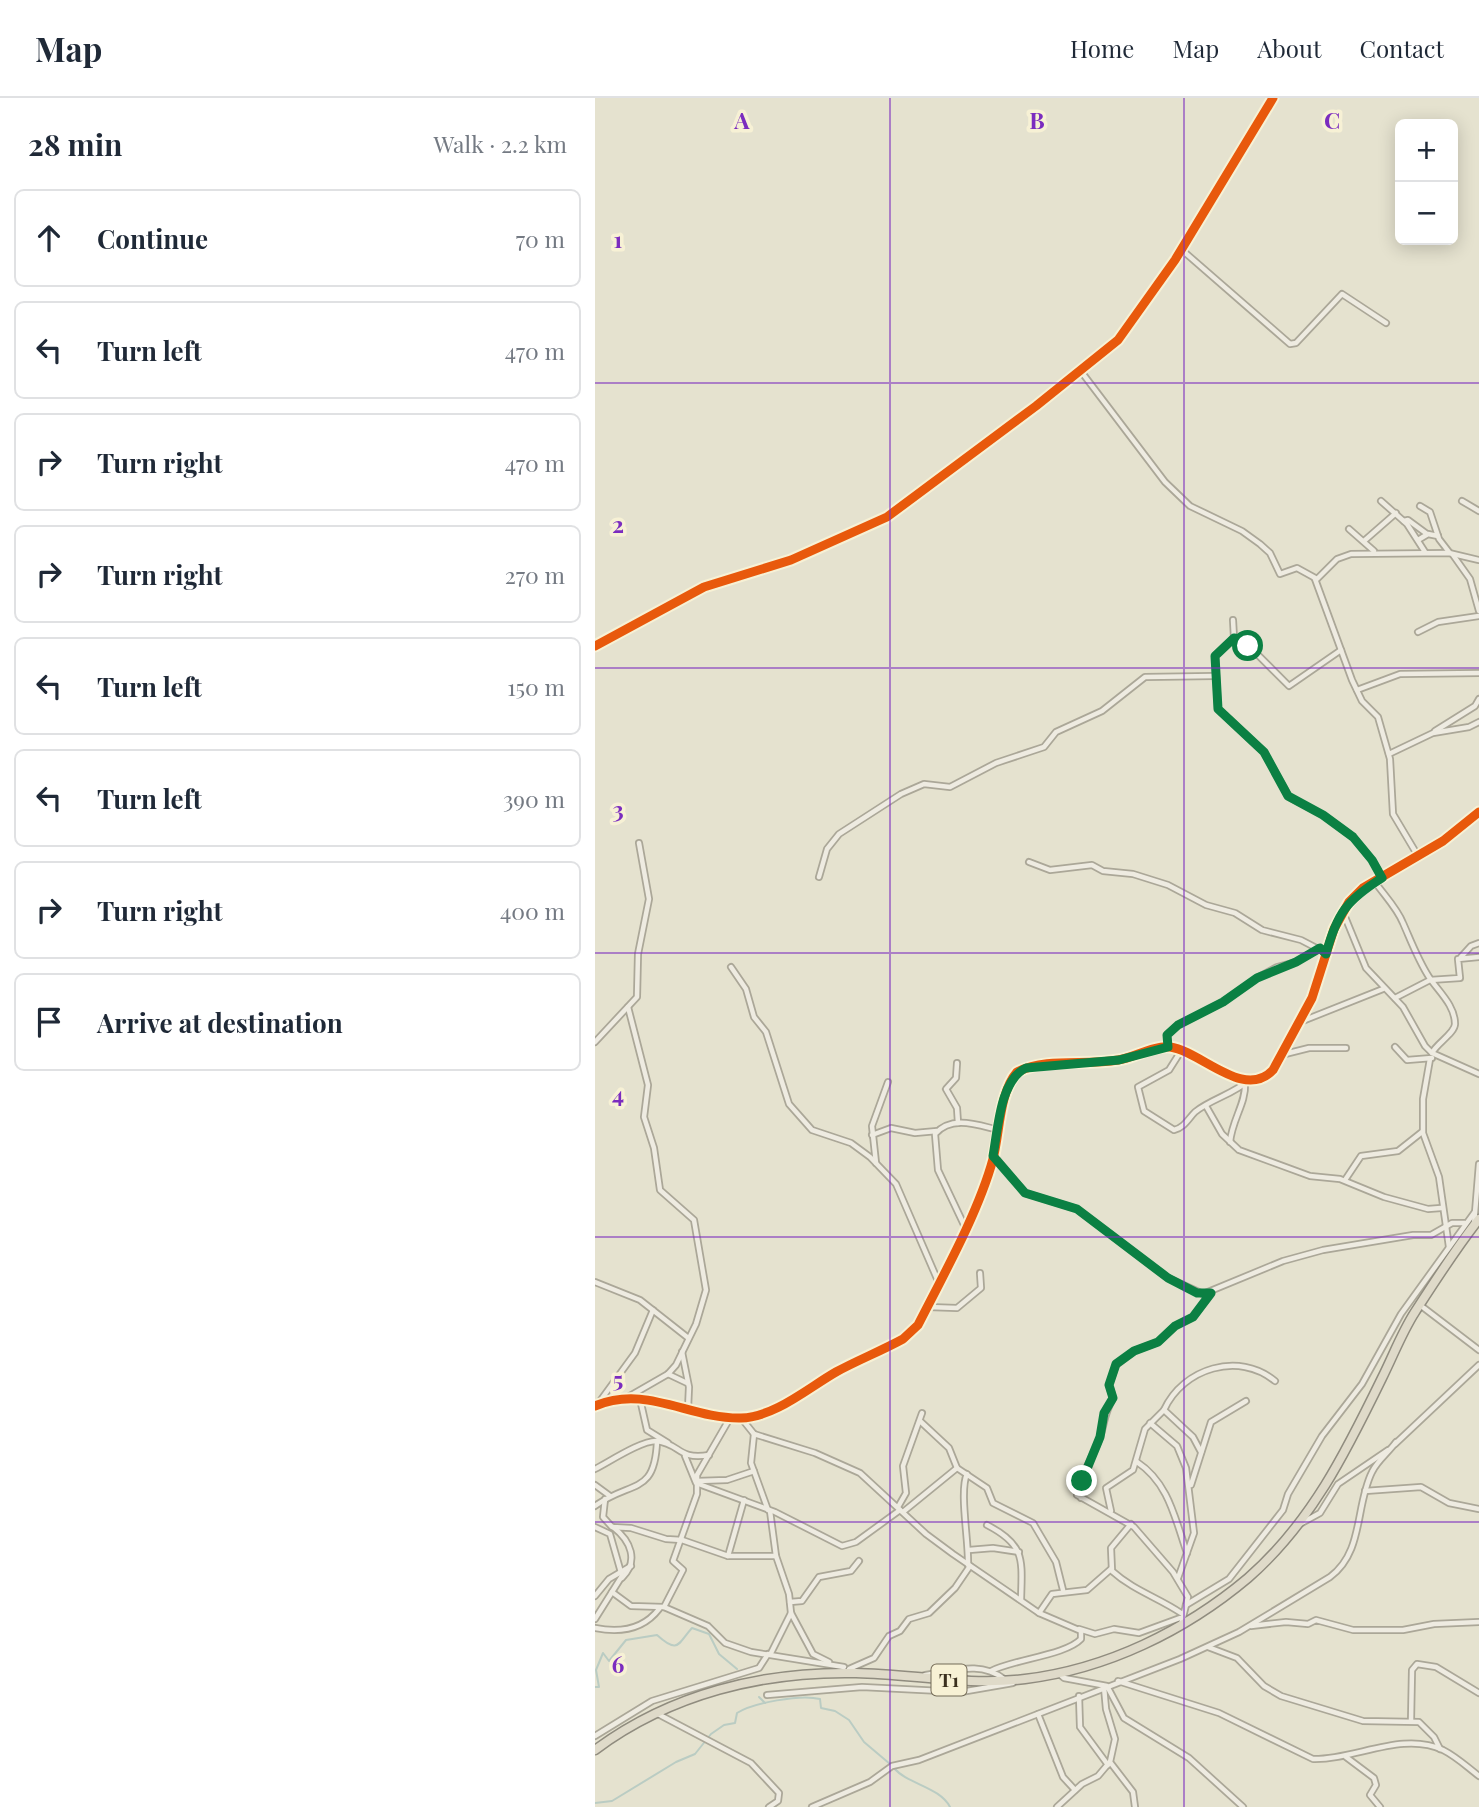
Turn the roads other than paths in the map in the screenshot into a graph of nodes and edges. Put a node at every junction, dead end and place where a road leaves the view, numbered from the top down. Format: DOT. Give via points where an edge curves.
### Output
graph roads {
  1 [pos="1273,98"];
  2 [pos="1182,250"];
  3 [pos="1386,323"];
  4 [pos="1080,370"];
  5 [pos="1381,501"];
  6 [pos="1462,501"];
  7 [pos="1420,506"];
  8 [pos="1479,511"];
  9 [pos="1396,513"];
  10 [pos="1404,521"];
  11 [pos="1349,529"];
  12 [pos="1427,534"];
  13 [pos="1437,536"];
  14 [pos="1418,540"];
  15 [pos="1364,541"];
  16 [pos="1374,551"];
  17 [pos="1425,552"];
  18 [pos="1451,554"];
  19 [pos="1479,560"];
  20 [pos="1315,579"];
  21 [pos="1479,613"];
  22 [pos="1233,621"];
  23 [pos="1418,632"];
  24 [pos="1234,638"];
  25 [pos="595,646"];
  26 [pos="1341,650"];
  27 [pos="1478,673"];
  28 [pos="1214,676"];
  29 [pos="1479,681"];
  30 [pos="1357,690"];
  31 [pos="1479,699"];
  32 [pos="1479,722"];
  33 [pos="1434,732"];
  34 [pos="1388,754"];
  35 [pos="1479,812"];
  36 [pos="639,843"];
  37 [pos="1418,856"];
  38 [pos="1029,862"];
  39 [pos="819,877"];
  40 [pos="1379,880"];
  41 [pos="1343,912"];
  42 [pos="1479,943"];
  43 [pos="1320,948"];
  44 [pos="1326,954"];
  45 [pos="1461,957"];
  46 [pos="1479,957"];
  47 [pos="731,967"];
  48 [pos="1430,979"];
  49 [pos="1384,989"];
  50 [pos="1395,998"];
  51 [pos="628,1007"];
  52 [pos="1300,1022"];
  53 [pos="595,1042"];
  54 [pos="1168,1047"];
  55 [pos="1395,1047"];
  56 [pos="1346,1048"];
  57 [pos="1181,1051"];
  58 [pos="1282,1055"];
  59 [pos="1431,1056"];
  60 [pos="957,1063"];
  61 [pos="1479,1074"];
  62 [pos="888,1082"];
  63 [pos="1248,1082"];
  64 [pos="1206,1107"];
  65 [pos="958,1123"];
  66 [pos="999,1130"];
  67 [pos="937,1131"];
  68 [pos="1423,1132"];
  69 [pos="872,1135"];
  70 [pos="1230,1142"];
  71 [pos="993,1156"];
  72 [pos="876,1163"];
  73 [pos="1479,1164"];
  74 [pos="1345,1180"];
  75 [pos="1441,1208"];
  76 [pos="1473,1220"];
  77 [pos="1447,1226"];
  78 [pos="965,1227"];
  79 [pos="1448,1247"];
  80 [pos="980,1273"];
  81 [pos="595,1282"];
  82 [pos="938,1282"];
  83 [pos="1211,1293"];
  84 [pos="1420,1305"];
  85 [pos="927,1307"];
  86 [pos="653,1310"];
  87 [pos="687,1337"];
  88 [pos="682,1349"];
  89 [pos="1479,1350"];
  90 [pos="1479,1365"];
  91 [pos="668,1374"];
  92 [pos="1275,1381"];
  93 [pos="688,1384"];
  94 [pos="628,1397"];
  95 [pos="640,1398"];
  96 [pos="1247,1401"];
  97 [pos="599,1402"];
  98 [pos="688,1410"];
  99 [pos="1164,1410"];
  100 [pos="922,1413"];
  101 [pos="730,1418"];
  102 [pos="741,1418"];
  103 [pos="920,1421"];
  104 [pos="1150,1423"];
  105 [pos="754,1434"];
  106 [pos="657,1441"];
  107 [pos="1397,1442"];
  108 [pos="673,1447"];
  109 [pos="1201,1452"];
  110 [pos="709,1455"];
  111 [pos="685,1456"];
  112 [pos="1137,1462"];
  113 [pos="957,1468"];
  114 [pos="595,1469"];
  115 [pos="754,1471"];
  116 [pos="967,1474"];
  117 [pos="697,1482"];
  118 [pos="595,1485"];
  119 [pos="1189,1488"];
  120 [pos="1365,1491"];
  121 [pos="607,1498"];
  122 [pos="744,1500"];
  123 [pos="595,1506"];
  124 [pos="1479,1509"];
  125 [pos="769,1510"];
  126 [pos="900,1510"];
  127 [pos="1111,1511"];
  128 [pos="987,1524"];
  129 [pos="1131,1524"];
  130 [pos="1297,1526"];
  131 [pos="595,1527"];
  132 [pos="612,1527"];
  133 [pos="682,1540"];
  134 [pos="969,1550"];
  135 [pos="1020,1552"];
  136 [pos="1187,1554"];
  137 [pos="728,1556"];
  138 [pos="776,1556"];
  139 [pos="859,1561"];
  140 [pos="633,1565"];
  141 [pos="969,1566"];
  142 [pos="1111,1569"];
  143 [pos="622,1571"];
  144 [pos="622,1578"];
  145 [pos="1177,1578"];
  146 [pos="1063,1590"];
  147 [pos="612,1592"];
  148 [pos="595,1596"];
  149 [pos="1021,1600"];
  150 [pos="790,1602"];
  151 [pos="1186,1605"];
  152 [pos="661,1608"];
  153 [pos="791,1613"];
  154 [pos="1039,1613"];
  155 [pos="595,1619"];
  156 [pos="1181,1619"];
  157 [pos="1479,1622"];
  158 [pos="1250,1626"];
  159 [pos="595,1628"];
  160 [pos="1078,1629"];
  161 [pos="1207,1647"];
  162 [pos="769,1653"];
  163 [pos="850,1670"];
  164 [pos="991,1671"];
  165 [pos="1059,1673"];
  166 [pos="906,1676"];
  167 [pos="1026,1679"];
  168 [pos="1005,1681"];
  169 [pos="1118,1681"];
  170 [pos="1105,1686"];
  171 [pos="1479,1693"];
  172 [pos="767,1695"];
  173 [pos="1079,1696"];
  174 [pos="657,1713"];
  175 [pos="1038,1714"];
  176 [pos="1411,1721"];
  177 [pos="595,1735"];
  178 [pos="1440,1749"];
  179 [pos="595,1750"];
  180 [pos="1345,1757"];
  181 [pos="1109,1763"];
  182 [pos="1479,1776"];
  183 [pos="1075,1790"];
  184 [pos="769,1807"];
  185 [pos="811,1807"];
  186 [pos="1057,1807"];
  187 [pos="1135,1807"];
  188 [pos="1243,1807"];
  189 [pos="1380,1807"];
  1 -- 2 [label="street"];
  2 -- 3 [label="street" via="1290,344 1342,294"];
  2 -- 4 [label="street" via="1118,340"];
  4 -- 20 [label="street" via="1152,467 1190,506 1250,537 1270,553 1280,574 1297,568"];
  4 -- 25 [label="street" via="887,517 790,560 704,587"];
  5 -- 9 [label="street"];
  6 -- 8 [label="street"];
  7 -- 13 [label="street" via="1433,516"];
  9 -- 10 [label="street"];
  9 -- 15 [label="street"];
  10 -- 12 [label="street"];
  10 -- 14 [label="street"];
  11 -- 15 [label="street"];
  12 -- 13 [label="street"];
  12 -- 14 [label="street"];
  13 -- 18 [label="street"];
  14 -- 17 [label="street"];
  15 -- 16 [label="street"];
  16 -- 17 [label="street"];
  16 -- 20 [label="street" via="1341,557"];
  17 -- 18 [label="street"];
  18 -- 19 [label="street"];
  18 -- 21 [label="street" via="1470,579"];
  20 -- 26 [label="street"];
  21 -- 23 [label="street" via="1438,622"];
  22 -- 24 [label="street"];
  24 -- 26 [label="street" via="1244,641 1289,686"];
  24 -- 28 [label="street" via="1216,653"];
  26 -- 30 [label="street"];
  27 -- 29 [label="street"];
  27 -- 30 [label="street" via="1400,674"];
  28 -- 39 [label="street" via="1145,677 1102,711 1056,732 1044,747 996,763 950,788 924,784 901,794 839,834 827,849"];
  28 -- 40 [label="street" via="1218,709 1264,752 1288,796 1353,837 1372,860"];
  30 -- 34 [label="street" via="1378,717"];
  31 -- 33 [label="street"];
  32 -- 33 [label="street"];
  33 -- 34 [label="street"];
  34 -- 37 [label="street" via="1394,817"];
  35 -- 37 [label="street"];
  36 -- 51 [label="street" via="649,899 637,969 639,990"];
  37 -- 40 [label="street"];
  38 -- 43 [label="street" via="1050,870 1092,865 1103,871 1133,874 1234,913 1262,930"];
  40 -- 41 [label="street" via="1355,894"];
  40 -- 48 [label="street"];
  41 -- 44 [label="street"];
  41 -- 49 [label="street" via="1361,960"];
  42 -- 45 [label="street"];
  43 -- 44 [label="street"];
  43 -- 54 [label="street" via="1178,1025 1167,1035"];
  44 -- 52 [label="street"];
  45 -- 46 [label="street"];
  45 -- 48 [label="street" via="1457,963 1460,978"];
  47 -- 72 [label="street" via="766,1032 789,1104 812,1130 851,1143"];
  48 -- 50 [label="street"];
  48 -- 59 [label="street" via="1446,998 1455,1024"];
  49 -- 50 [label="street"];
  49 -- 52 [label="street"];
  50 -- 59 [label="street"];
  51 -- 53 [label="street"];
  51 -- 87 [label="street" via="648,1083 644,1117 660,1190 692,1217 699,1240 706,1290"];
  52 -- 58 [label="street"];
  54 -- 57 [label="street"];
  54 -- 66 [label="street" via="1119,1060 1038,1065 1017,1072 1009,1085"];
  55 -- 59 [label="street" via="1407,1060"];
  56 -- 58 [label="street" via="1309,1048"];
  57 -- 63 [label="street"];
  57 -- 64 [label="street" via="1169,1070 1138,1085 1141,1106 1175,1130"];
  58 -- 63 [label="street" via="1269,1074"];
  59 -- 61 [label="street"];
  59 -- 68 [label="street"];
  60 -- 65 [label="street" via="956,1077 946,1088 957,1108"];
  62 -- 69 [label="street"];
  63 -- 64 [label="street"];
  63 -- 70 [label="street"];
  64 -- 70 [label="street"];
  65 -- 66 [label="street"];
  65 -- 67 [label="street"];
  66 -- 71 [label="street"];
  67 -- 69 [label="street" via="912,1133 891,1128"];
  67 -- 78 [label="street" via="938,1170"];
  68 -- 74 [label="street" via="1398,1151 1361,1156"];
  68 -- 75 [label="street" via="1439,1177"];
  69 -- 72 [label="street"];
  70 -- 74 [label="street" via="1239,1150 1310,1176"];
  71 -- 78 [label="street"];
  71 -- 83 [label="street" via="1025,1193 1077,1209 1168,1278 1197,1293"];
  72 -- 82 [label="street" via="899,1190"];
  73 -- 76 [label="street"];
  74 -- 75 [label="street" via="1384,1198"];
  75 -- 77 [label="street"];
  76 -- 77 [label="street"];
  76 -- 79 [label="street"];
  76 -- 84 [label="highway, T1"];
  77 -- 79 [label="street"];
  77 -- 83 [label="street" via="1431,1235 1334,1247 1283,1261"];
  78 -- 82 [label="street"];
  79 -- 151 [label="street" via="1401,1314 1358,1390 1322,1436 1283,1510 1230,1579"];
  80 -- 85 [label="street" via="981,1289 957,1308"];
  81 -- 86 [label="street"];
  82 -- 85 [label="street"];
  83 -- 127 [label="street" via="1193,1317 1113,1368 1109,1385 1113,1398 1104,1413 1079,1497"];
  84 -- 89 [label="street"];
  84 -- 130 [label="highway, T1" via="1337,1469"];
  85 -- 102 [label="street" via="903,1339 774,1408"];
  86 -- 87 [label="street"];
  86 -- 97 [label="street" via="632,1358"];
  87 -- 88 [label="street"];
  88 -- 91 [label="street"];
  88 -- 93 [label="street"];
  90 -- 107 [label="street"];
  91 -- 93 [label="street"];
  91 -- 94 [label="street"];
  92 -- 99 [label="street" via="1257,1368 1224,1366 1186,1380"];
  93 -- 98 [label="street"];
  94 -- 95 [label="street"];
  94 -- 97 [label="street"];
  95 -- 98 [label="street"];
  95 -- 108 [label="street" via="647,1430"];
  96 -- 109 [label="street" via="1213,1420"];
  98 -- 101 [label="street"];
  99 -- 104 [label="street"];
  99 -- 109 [label="street" via="1193,1437"];
  100 -- 103 [label="street"];
  101 -- 102 [label="street"];
  101 -- 110 [label="street"];
  102 -- 105 [label="street"];
  103 -- 113 [label="street" via="949,1448"];
  103 -- 126 [label="street" via="903,1466 905,1493"];
  104 -- 112 [label="street"];
  104 -- 119 [label="street" via="1180,1451"];
  105 -- 115 [label="street"];
  105 -- 126 [label="street" via="847,1466 871,1480"];
  106 -- 108 [label="street"];
  106 -- 114 [label="street" via="641,1444"];
  106 -- 121 [label="street" via="650,1477"];
  107 -- 120 [label="street" via="1374,1467"];
  107 -- 130 [label="street" via="1338,1484 1320,1513"];
  108 -- 111 [label="street"];
  109 -- 119 [label="street"];
  110 -- 111 [label="street"];
  110 -- 117 [label="street"];
  111 -- 117 [label="street"];
  112 -- 127 [label="street" via="1131,1472 1106,1487"];
  112 -- 136 [label="street" via="1152,1472 1165,1491"];
  113 -- 116 [label="street"];
  113 -- 126 [label="street"];
  115 -- 117 [label="street" via="727,1480"];
  115 -- 125 [label="street"];
  116 -- 134 [label="street" via="963,1486"];
  116 -- 146 [label="street" via="984,1484 996,1506 1033,1524 1056,1562"];
  117 -- 122 [label="street"];
  117 -- 133 [label="street"];
  118 -- 121 [label="street"];
  119 -- 136 [label="street" via="1194,1533"];
  120 -- 124 [label="street" via="1421,1487 1449,1503"];
  120 -- 158 [label="street" via="1357,1530 1341,1569"];
  121 -- 123 [label="street"];
  121 -- 132 [label="street" via="603,1517"];
  122 -- 125 [label="street"];
  122 -- 137 [label="street"];
  125 -- 126 [label="street" via="844,1546"];
  125 -- 138 [label="street"];
  126 -- 141 [label="street"];
  127 -- 129 [label="street"];
  128 -- 135 [label="street" via="1013,1541"];
  129 -- 142 [label="street" via="1111,1548"];
  129 -- 145 [label="street"];
  130 -- 156 [label="highway, T1" via="1250,1575"];
  131 -- 143 [label="street" via="610,1534"];
  132 -- 133 [label="street"];
  132 -- 140 [label="street" via="626,1540"];
  133 -- 137 [label="street"];
  133 -- 152 [label="street" via="673,1561 683,1570"];
  134 -- 135 [label="street"];
  134 -- 141 [label="street"];
  135 -- 149 [label="street"];
  136 -- 145 [label="street"];
  137 -- 138 [label="street"];
  138 -- 150 [label="street"];
  139 -- 150 [label="street" via="851,1571 819,1577 802,1601"];
  140 -- 143 [label="street"];
  140 -- 144 [label="street"];
  141 -- 154 [label="street"];
  141 -- 163 [label="street" via="929,1614 909,1619 889,1636 874,1658"];
  142 -- 146 [label="street" via="1091,1589"];
  142 -- 156 [label="street" via="1137,1590 1164,1600"];
  143 -- 144 [label="street"];
  143 -- 148 [label="street"];
  144 -- 147 [label="street"];
  145 -- 151 [label="street" via="1188,1597"];
  146 -- 154 [label="street" via="1047,1597"];
  147 -- 152 [label="street" via="631,1606"];
  147 -- 155 [label="street"];
  150 -- 153 [label="street"];
  151 -- 156 [label="street"];
  152 -- 159 [label="street" via="649,1621 629,1630"];
  152 -- 162 [label="street" via="708,1626 725,1643"];
  153 -- 162 [label="street"];
  153 -- 163 [label="street" via="813,1654"];
  154 -- 160 [label="street"];
  156 -- 160 [label="street" via="1139,1633 1114,1629 1095,1634"];
  156 -- 165 [label="highway, T1" via="1134,1649"];
  157 -- 158 [label="street" via="1403,1630 1353,1630 1316,1620 1308,1625"];
  158 -- 161 [label="street"];
  160 -- 164 [label="street" via="1082,1636 1072,1646"];
  161 -- 169 [label="street"];
  161 -- 176 [label="street" via="1237,1658 1280,1696 1363,1721"];
  162 -- 163 [label="street"];
  162 -- 177 [label="street" via="759,1668 652,1701"];
  163 -- 166 [label="highway, T1"];
  163 -- 174 [label="highway, T1" via="745,1683 702,1693"];
  164 -- 166 [label="street" via="969,1668"];
  164 -- 168 [label="street"];
  165 -- 167 [label="highway, T1"];
  165 -- 170 [label="street"];
  166 -- 168 [label="highway, T1"];
  167 -- 168 [label="highway, T1"];
  167 -- 172 [label="street" via="961,1692 862,1687"];
  169 -- 170 [label="street"];
  169 -- 180 [label="street" via="1219,1713 1305,1757"];
  170 -- 173 [label="street"];
  170 -- 181 [label="street" via="1115,1739"];
  170 -- 188 [label="street" via="1125,1717 1189,1758"];
  171 -- 176 [label="street" via="1436,1667 1417,1664 1412,1670"];
  173 -- 175 [label="street"];
  173 -- 181 [label="street" via="1080,1727"];
  174 -- 179 [label="highway, T1"];
  174 -- 184 [label="street" via="751,1763 779,1793 778,1801"];
  175 -- 183 [label="street" via="1063,1777"];
  175 -- 185 [label="street" via="892,1766 870,1782"];
  176 -- 178 [label="street" via="1428,1730"];
  178 -- 180 [label="street" via="1401,1744"];
  178 -- 182 [label="street"];
  180 -- 189 [label="street" via="1374,1778 1376,1785 1370,1795"];
  181 -- 183 [label="street"];
  181 -- 187 [label="street" via="1133,1792"];
  183 -- 186 [label="street"];
}
